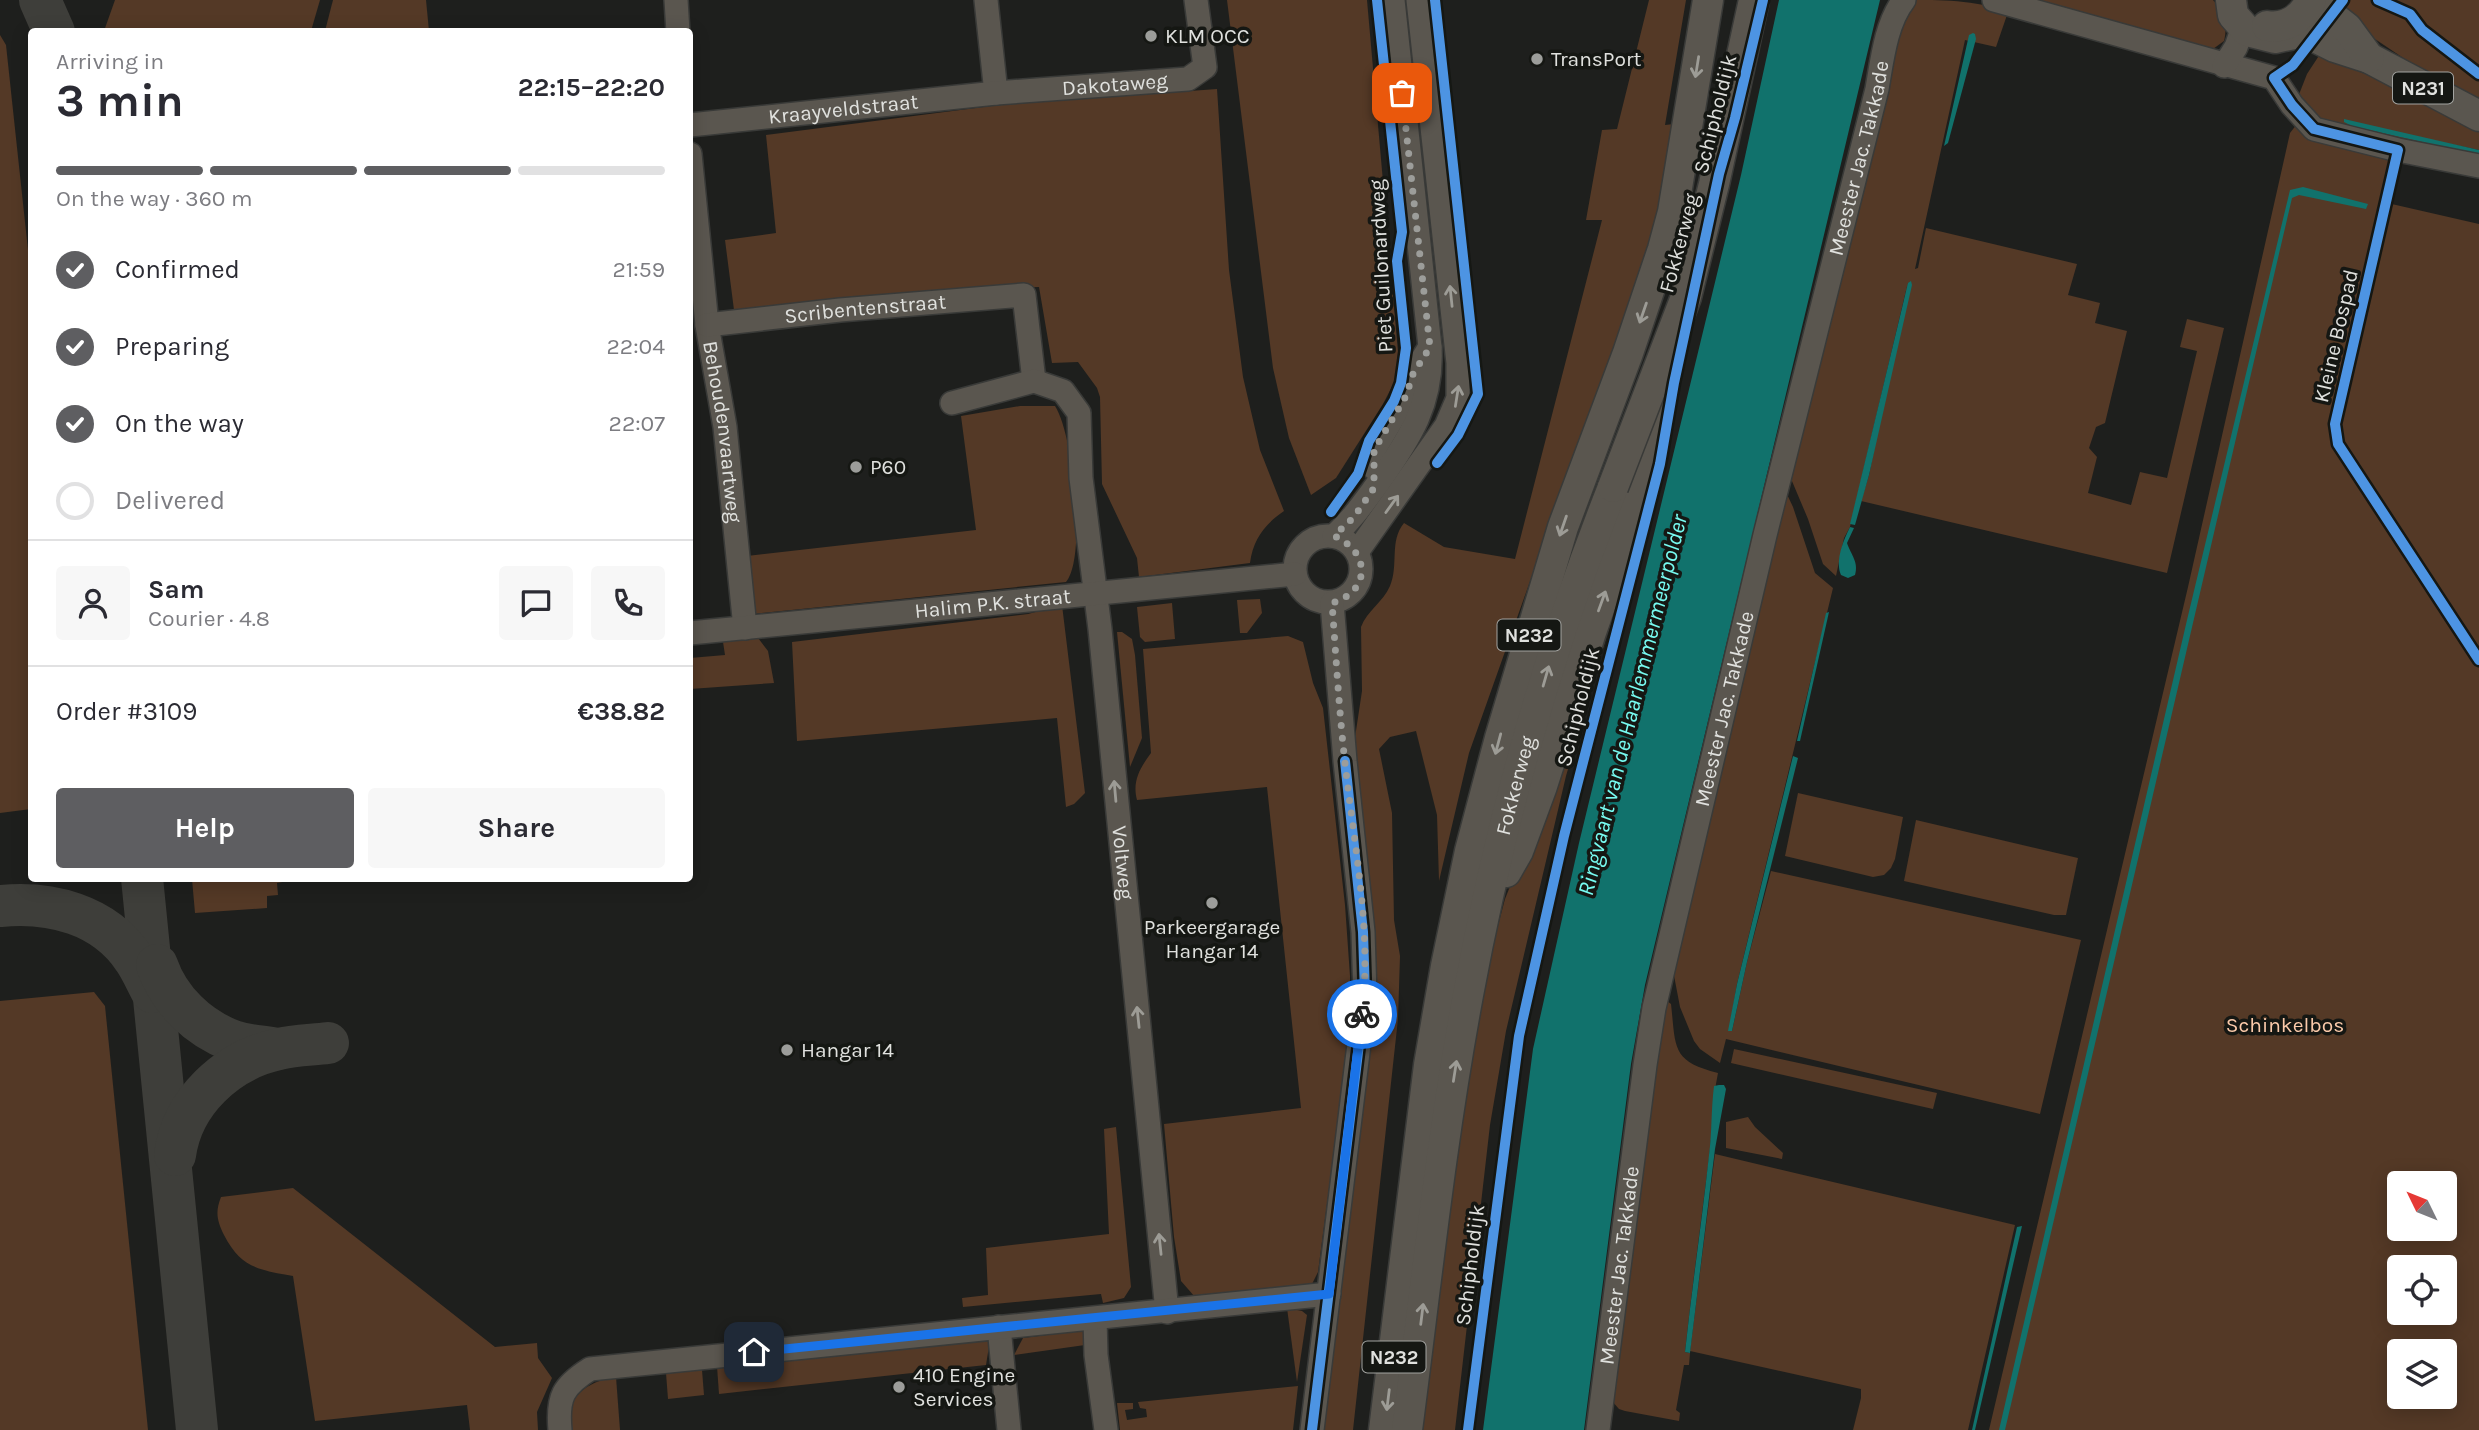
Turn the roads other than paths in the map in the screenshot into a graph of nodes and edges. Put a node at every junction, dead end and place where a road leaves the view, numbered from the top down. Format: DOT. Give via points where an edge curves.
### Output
graph roads {
  1 [pos="676,0"];
  2 [pos="986,0"];
  3 [pos="1196,0"];
  4 [pos="1393,0"];
  5 [pos="1419,0"];
  6 [pos="1708,0"];
  7 [pos="1741,0"];
  8 [pos="1754,0"];
  9 [pos="1904,0"];
  10 [pos="1994,0"];
  11 [pos="2311,0"];
  12 [pos="2235,6"];
  13 [pos="678,28"];
  14 [pos="2283,33"];
  15 [pos="2369,58"];
  16 [pos="2224,66"];
  17 [pos="2250,72"];
  18 [pos="996,93"];
  19 [pos="2479,116"];
  20 [pos="693,125"];
  21 [pos="2479,166"];
  22 [pos="693,184"];
  23 [pos="707,325"];
  24 [pos="1430,347"];
  25 [pos="1034,381"];
  26 [pos="952,403"];
  27 [pos="1374,478"];
  28 [pos="1334,536"];
  29 [pos="1357,552"];
  30 [pos="1295,574"];
  31 [pos="1096,594"];
  32 [pos="1332,603"];
  33 [pos="746,628"];
  34 [pos="693,633"];
  35 [pos="1486,908"];
  36 [pos="1329,1294"];
  37 [pos="1167,1312"];
  38 [pos="1095,1319"];
  39 [pos="999,1327"];
  40 [pos="560,1430"];
  41 [pos="1009,1430"];
  42 [pos="1105,1430"];
  43 [pos="1311,1430"];
  44 [pos="1384,1430"];
  45 [pos="1407,1430"];
  46 [pos="1598,1430"];
  1 -- 13 [label="street"];
  2 -- 18 [label="street"];
  3 -- 18 [label="street, Dakotaweg" via="1206,67 1188,79"];
  4 -- 24 [label="street, Piet Guilonardweg"];
  29 -- 5 [label="street, one-way" via="1446,426 1458,398"];
  6 -- 44 [label="main road, Fokkerweg / N232, one-way" via="1663,249 1563,527 1470,851 1429,1065"];
  35 -- 7 [label="main road, N232, one-way" via="1518,851 1642,489 1675,299"];
  35 -- 8 [label="main road, Fokkerweg / N232, one-way, bridge" via="1550,664 1590,545 1686,297"];
  9 -- 46 [label="street, Meester Jac. Takkade" via="1883,56 1654,1008"];
  10 -- 16 [label="street"];
  11 -- 14 [label="main road, N231"];
  11 -- 15 [label="main road, N231" via="2347,28"];
  12 -- 14 [label="main road, N231" via="2263,26"];
  12 -- 16 [label="street" via="2236,47"];
  14 -- 15 [label="main road, N231" via="2311,35"];
  14 -- 17 [label="street"];
  15 -- 19 [label="main road, N231"];
  16 -- 17 [label="street"];
  17 -- 21 [label="street" via="2274,78 2314,129"];
  18 -- 20 [label="street, Kraayveldstraat"];
  22 -- 23 [label="street, Behoudenvaartweg"];
  23 -- 25 [label="street, Scribentenstraat" via="1024,295"];
  23 -- 33 [label="street, Behoudenvaartweg" via="725,427"];
  24 -- 27 [label="street, Piet Guilonardweg" via="1374,450"];
  24 -- 27 [label="street, Piet Guilonardweg" via="1429,386 1422,407 1406,442"];
  25 -- 26 [label="street"];
  25 -- 31 [label="street, Voltweg" via="1063,391 1079,413 1081,478"];
  27 -- 28 [label="street, Piet Guilonardweg" via="1354,517"];
  28 -- 29 [label="street"];
  28 -- 30 [label="street" via="1310,541 1301,550"];
  29 -- 32 [label="street" via="1360,580 1354,591"];
  30 -- 31 [label="street, Halim P.K. straat"];
  30 -- 32 [label="street" via="1308,596"];
  31 -- 33 [label="street, Halim P.K. straat"];
  37 -- 31 [label="street, Voltweg, one-way"];
  32 -- 36 [label="street" via="1365,995"];
  33 -- 34 [label="street, Halim P.K. straat"];
  45 -- 35 [label="main road, Fokkerweg / N232, one-way" via="1445,1139"];
  36 -- 37 [label="street"];
  36 -- 43 [label="street"];
  37 -- 38 [label="street"];
  38 -- 39 [label="street"];
  38 -- 42 [label="street"];
  39 -- 40 [label="street" via="590,1369 572,1380 561,1396"];
  39 -- 41 [label="street"];
}
